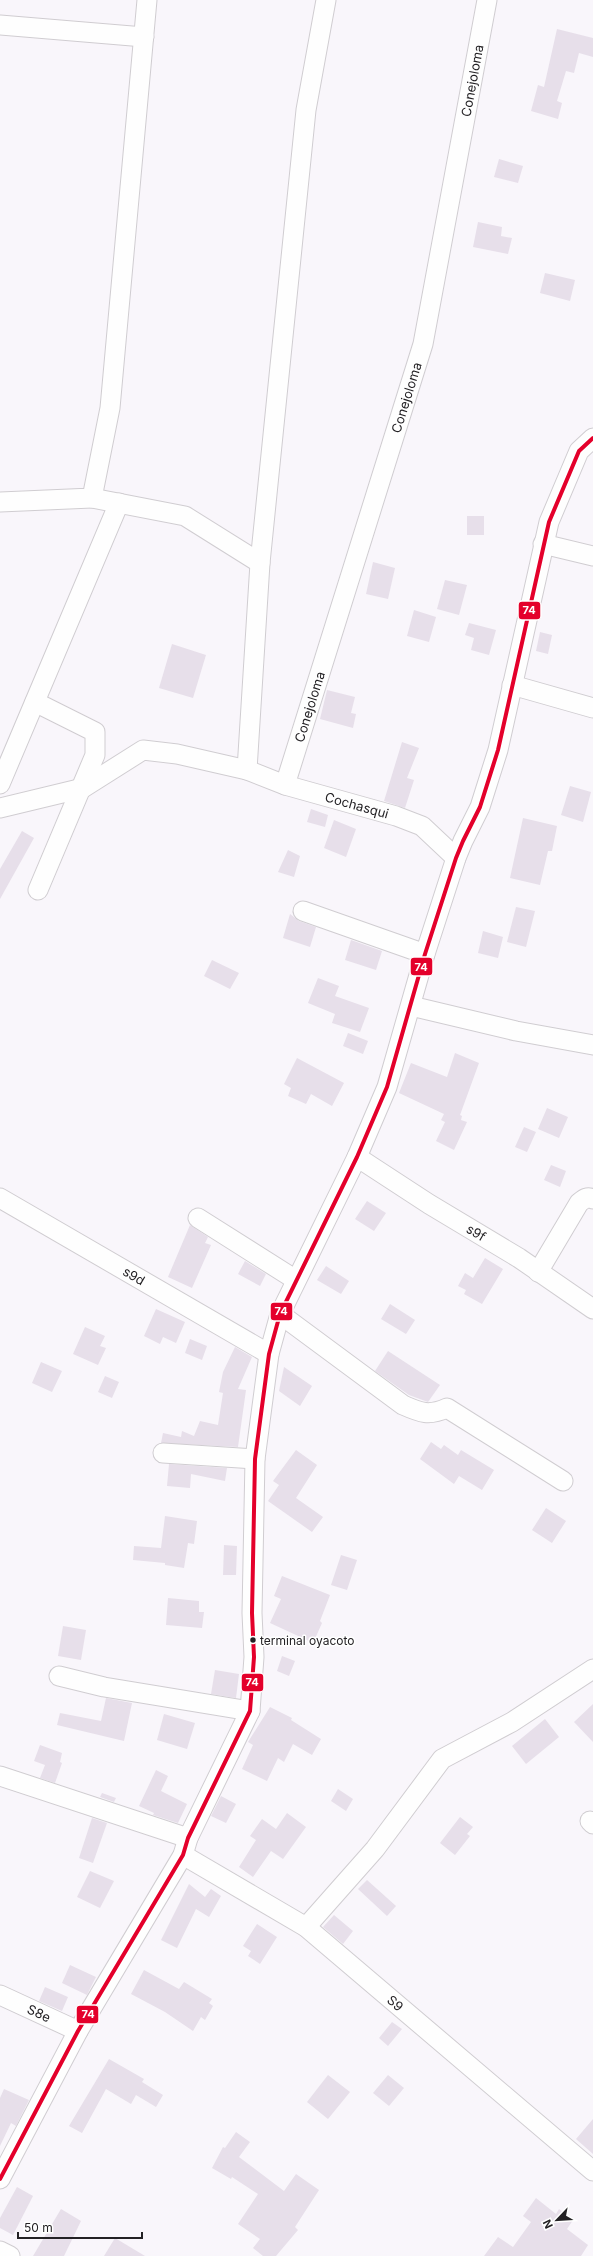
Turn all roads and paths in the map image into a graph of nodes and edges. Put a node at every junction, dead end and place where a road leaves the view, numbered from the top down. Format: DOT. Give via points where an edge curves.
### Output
graph roads {
  1 [pos="147,0"];
  2 [pos="326,0"];
  3 [pos="487,0"];
  4 [pos="0,25"];
  5 [pos="144,37"];
  6 [pos="593,438"];
  7 [pos="92,498"];
  8 [pos="0,502"];
  9 [pos="119,504"];
  10 [pos="543,544"];
  11 [pos="593,556"];
  12 [pos="260,563"];
  13 [pos="512,685"];
  14 [pos="35,702"];
  15 [pos="593,708"];
  16 [pos="247,770"];
  17 [pos="0,784"];
  18 [pos="285,785"];
  19 [pos="83,788"];
  20 [pos="0,808"];
  21 [pos="456,858"];
  22 [pos="38,890"];
  23 [pos="303,911"];
  24 [pos="425,954"];
  25 [pos="411,1006"];
  26 [pos="593,1045"];
  27 [pos="358,1157"];
  28 [pos="0,1198"];
  29 [pos="593,1199"];
  30 [pos="198,1218"];
  31 [pos="538,1272"];
  32 [pos="296,1280"];
  33 [pos="593,1309"];
  34 [pos="280,1314"];
  35 [pos="269,1354"];
  36 [pos="163,1453"];
  37 [pos="255,1459"];
  38 [pos="563,1481"];
  39 [pos="593,1669"];
  40 [pos="59,1676"];
  41 [pos="250,1711"];
  42 [pos="0,1776"];
  43 [pos="185,1846"];
  44 [pos="306,1927"];
  45 [pos="0,1995"];
  46 [pos="78,2031"];
  47 [pos="593,2171"];
  48 [pos="0,2179"];
  49 [pos="0,2251"];
  50 [pos="10,2256"];
  1 -- 5 [label="street"];
  2 -- 12 [label="street" via="306,110"];
  3 -- 18 [label="street, Conejoloma" via="423,344"];
  4 -- 5 [label="street"];
  5 -- 7 [label="street" via="110,408"];
  6 -- 10 [label="street" via="579,450 549,522"];
  7 -- 8 [label="street"];
  7 -- 9 [label="street"];
  9 -- 12 [label="street" via="185,516"];
  9 -- 14 [label="street"];
  10 -- 11 [label="street"];
  10 -- 13 [label="street"];
  12 -- 16 [label="street"];
  13 -- 15 [label="street"];
  13 -- 21 [label="street" via="498,750 480,807"];
  14 -- 17 [label="street"];
  14 -- 19 [label="street" via="95,732 95,755"];
  16 -- 18 [label="street, Cochasqui"];
  16 -- 19 [label="street, Cochasqui" via="177,754 143,750"];
  18 -- 21 [label="street, Cochasqui" via="396,816 422,826"];
  19 -- 20 [label="street, Cochasqui"];
  19 -- 22 [label="street"];
  21 -- 24 [label="street"];
  23 -- 24 [label="street"];
  24 -- 25 [label="street"];
  25 -- 26 [label="street" via="516,1031"];
  25 -- 27 [label="street" via="387,1087"];
  27 -- 31 [label="street, s9f"];
  27 -- 32 [label="street"];
  28 -- 35 [label="street, s9d"];
  29 -- 31 [label="street" via="589,1197 579,1203"];
  30 -- 32 [label="street"];
  31 -- 33 [label="street, s9f"];
  32 -- 34 [label="street"];
  34 -- 35 [label="street"];
  34 -- 38 [label="street" via="403,1405 419,1412 435,1413 447,1408"];
  35 -- 37 [label="street"];
  36 -- 37 [label="street"];
  37 -- 41 [label="street" via="252,1613 254,1657"];
  39 -- 44 [label="street" via="512,1722 442,1759 375,1849"];
  40 -- 41 [label="street" via="104,1687"];
  41 -- 43 [label="street"];
  42 -- 43 [label="street, S9"];
  43 -- 44 [label="street, S9"];
  43 -- 46 [label="street"];
  44 -- 47 [label="street, S9"];
  45 -- 46 [label="street, S8e"];
  46 -- 48 [label="street"];
  49 -- 50 [label="street"];
}
